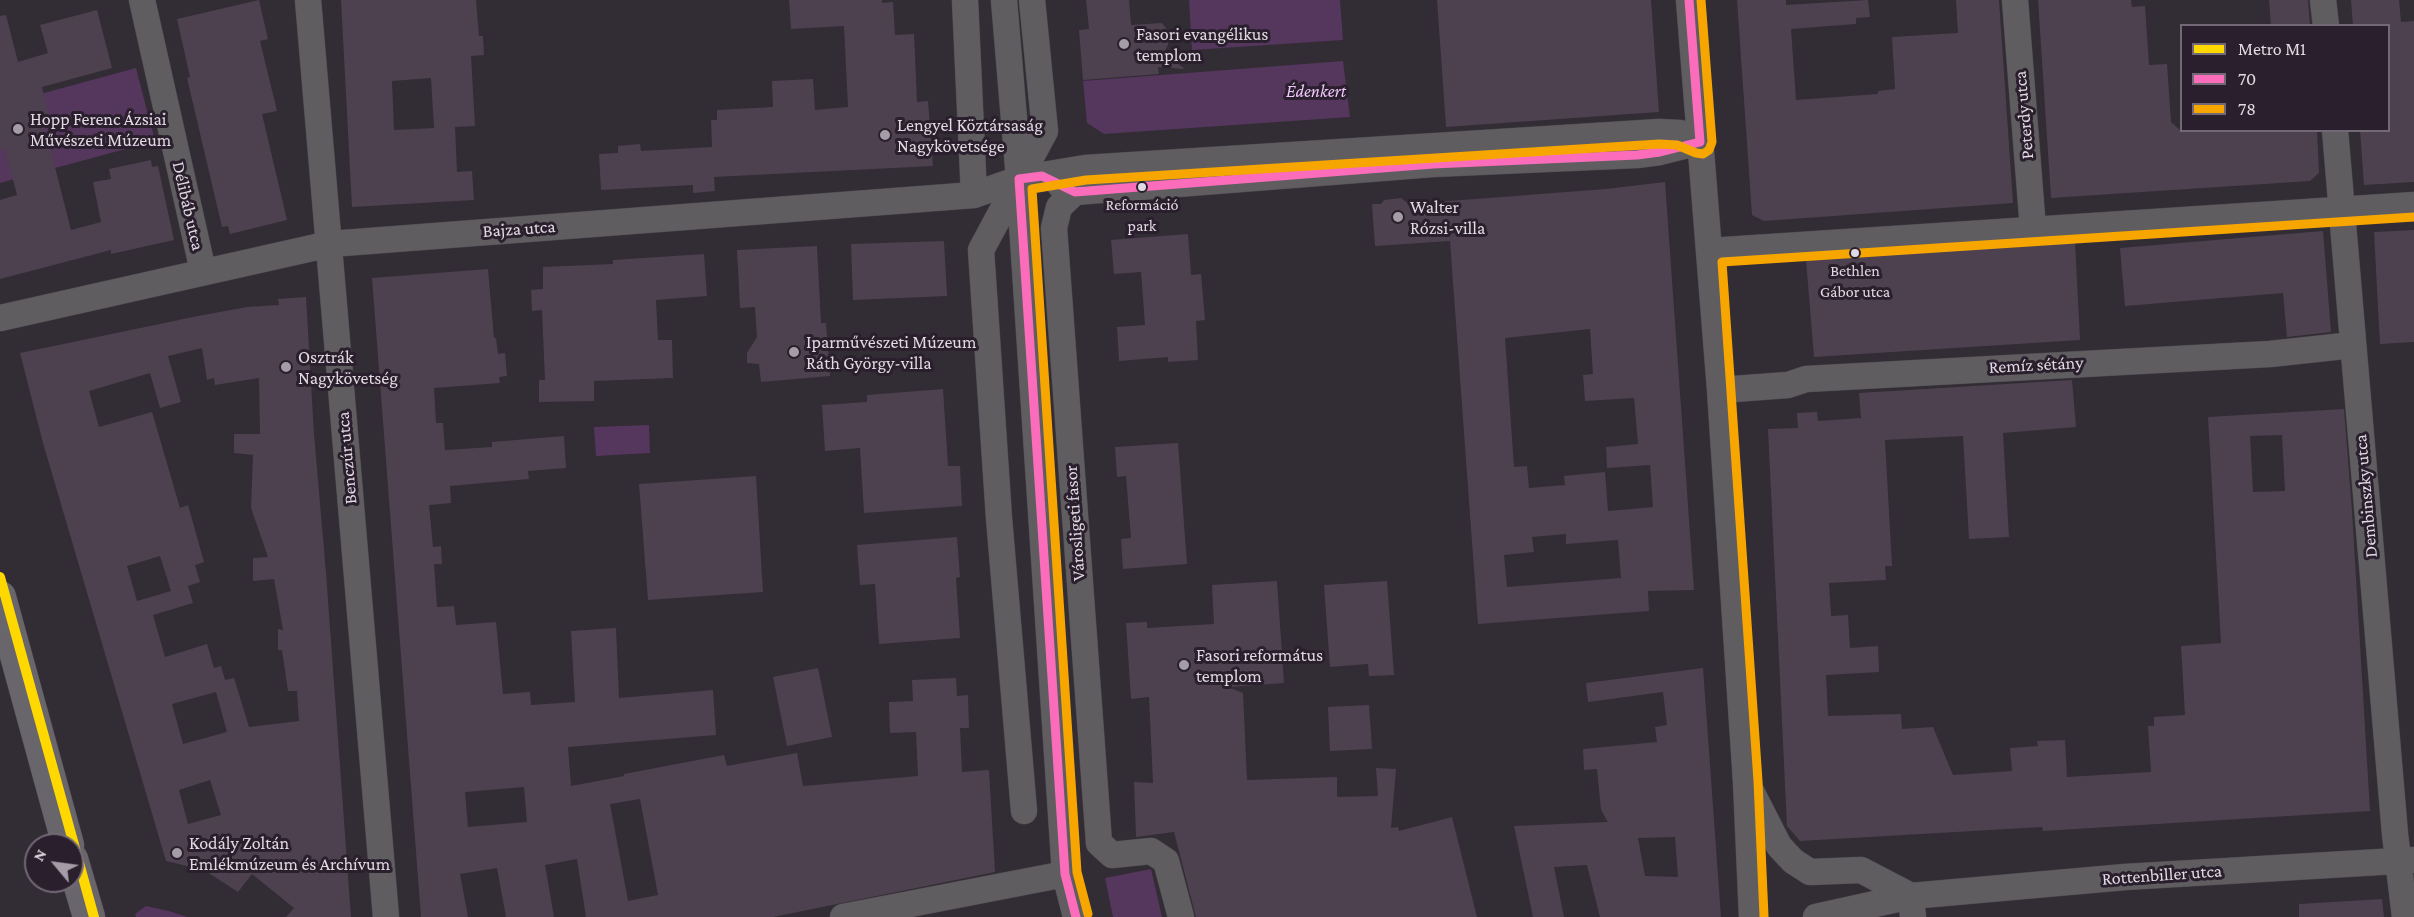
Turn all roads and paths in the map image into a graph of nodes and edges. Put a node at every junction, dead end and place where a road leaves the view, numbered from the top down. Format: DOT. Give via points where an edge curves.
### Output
graph roads {
  1 [pos="142,0"];
  2 [pos="308,0"];
  3 [pos="965,0"];
  4 [pos="1004,0"];
  5 [pos="1032,0"];
  6 [pos="1689,0"];
  7 [pos="2015,0"];
  8 [pos="2324,0"];
  9 [pos="2326,24"];
  10 [pos="2335,132"];
  11 [pos="1700,142"];
  12 [pos="1030,178"];
  13 [pos="1075,192"];
  14 [pos="974,195"];
  15 [pos="2414,205"];
  16 [pos="2341,210"];
  17 [pos="2033,230"];
  18 [pos="330,244"];
  19 [pos="1710,250"];
  20 [pos="203,271"];
  21 [pos="0,318"];
  22 [pos="2353,345"];
  23 [pos="1720,390"];
  24 [pos="0,597"];
  25 [pos="1055,732"];
  26 [pos="1018,735"];
  27 [pos="1746,782"];
  28 [pos="1024,812"];
  29 [pos="65,833"];
  30 [pos="2406,860"];
  31 [pos="1065,874"];
  32 [pos="81,893"];
  33 [pos="1912,907"];
  34 [pos="88,917"];
  35 [pos="386,917"];
  36 [pos="843,917"];
  37 [pos="1076,917"];
  38 [pos="1181,917"];
  39 [pos="1752,917"];
  40 [pos="1816,917"];
  41 [pos="2405,917"];
  1 -- 20 [label="street, Délibáb utca"];
  2 -- 18 [label="street, Benczúr utca"];
  3 -- 14 [label="street"];
  4 -- 12 [label="street, Városligeti fasor"];
  5 -- 12 [label="street" via="1045,130"];
  6 -- 11 [label="street"];
  7 -- 17 [label="street, Peterdy utca"];
  8 -- 9 [label="street"];
  10 -- 16 [label="street, Dembinszky utca"];
  11 -- 12 [label="street, Bajza utca" via="1680,133 1659,132 1097,167"];
  11 -- 13 [label="street" via="1637,155 1433,164"];
  11 -- 19 [label="street"];
  12 -- 13 [label="street"];
  12 -- 14 [label="street, Bajza utca"];
  12 -- 25 [label="street, Városligeti fasor"];
  12 -- 26 [label="street" via="981,250"];
  13 -- 38 [label="street, Városligeti fasor" via="1059,207 1054,228 1099,843 1112,855 1152,851 1166,861"];
  14 -- 18 [label="street, Bajza utca"];
  15 -- 16 [label="street"];
  16 -- 17 [label="street"];
  16 -- 22 [label="street, Dembinszky utca"];
  17 -- 19 [label="street"];
  18 -- 20 [label="street, Bajza utca"];
  18 -- 35 [label="street, Benczúr utca"];
  19 -- 23 [label="street"];
  20 -- 21 [label="street, Bajza utca"];
  22 -- 23 [label="street, Remíz sétány" via="2270,354 1806,379 1788,385"];
  22 -- 30 [label="street, Dembinszky utca"];
  23 -- 27 [label="street"];
  24 -- 29 [label="main road"];
  25 -- 26 [label="street"];
  25 -- 31 [label="street, Városligeti fasor"];
  26 -- 28 [label="street"];
  27 -- 33 [label="street" via="1779,846 1793,861 1810,872 1861,870"];
  27 -- 39 [label="street"];
  30 -- 33 [label="street, Rottenbiller utca" via="2125,877"];
  30 -- 41 [label="street, Dembinszky utca"];
  31 -- 36 [label="street"];
  31 -- 37 [label="street, Városligeti fasor"];
  32 -- 34 [label="main road"];
  33 -- 40 [label="street, Rottenbiller utca"];
}
